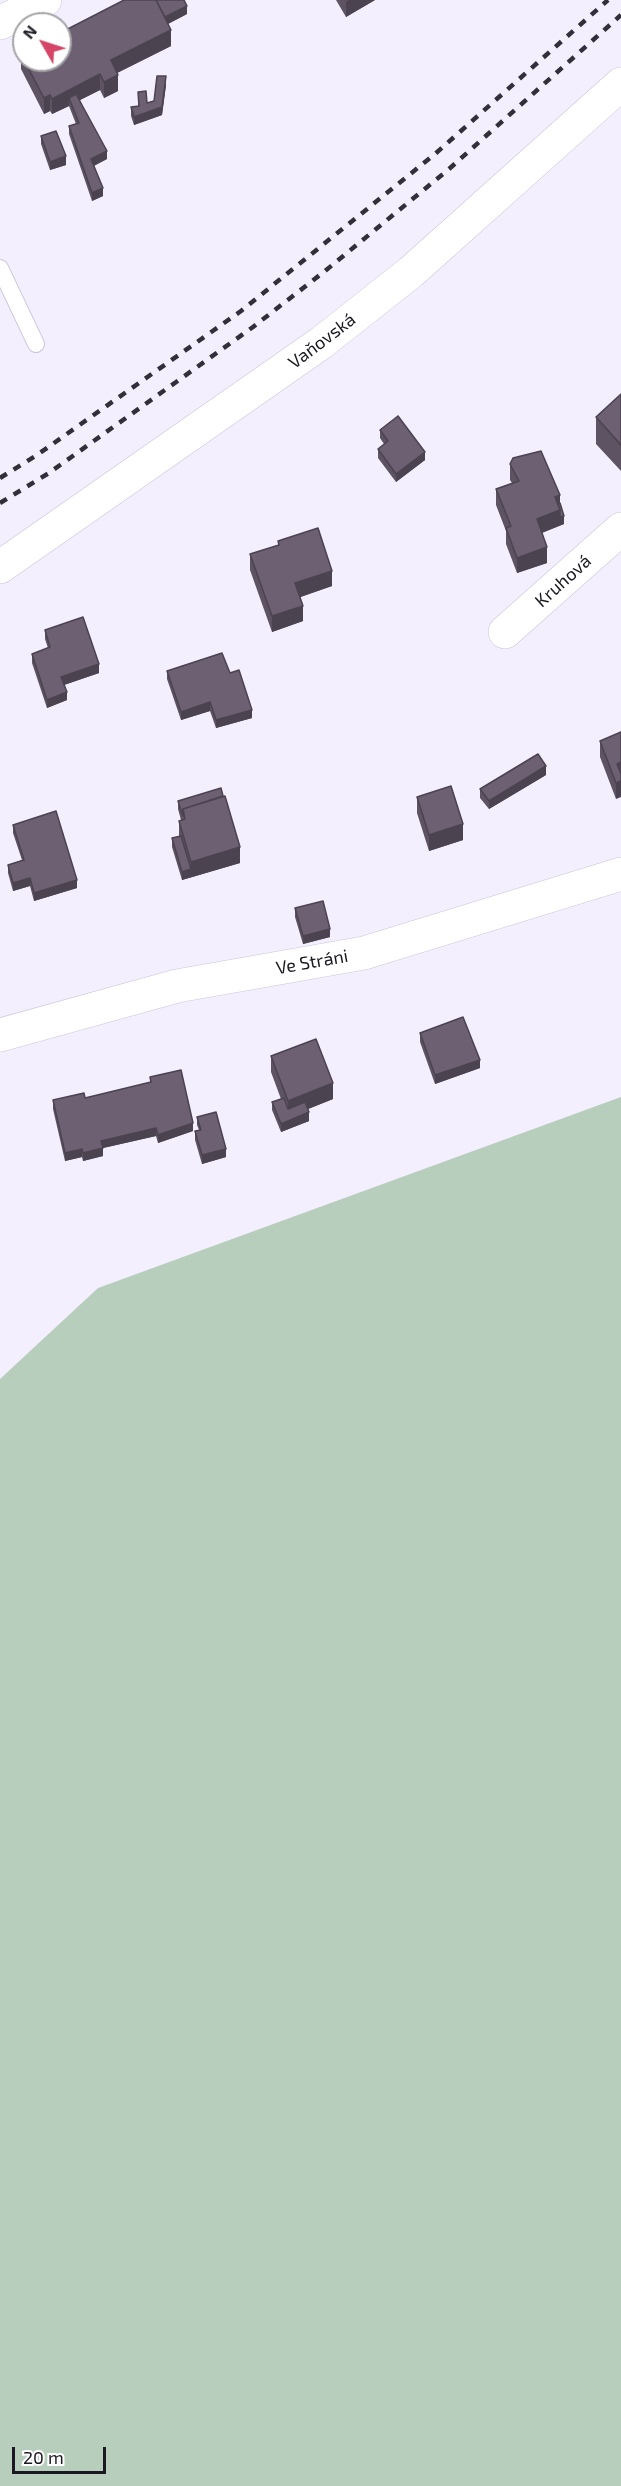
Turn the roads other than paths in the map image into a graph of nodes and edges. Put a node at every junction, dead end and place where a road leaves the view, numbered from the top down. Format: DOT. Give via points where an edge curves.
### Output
graph roads {
  1 [pos="45,0"];
  2 [pos="0,23"];
  3 [pos="621,84"];
  4 [pos="0,268"];
  5 [pos="36,344"];
  6 [pos="621,529"];
  7 [pos="0,567"];
  8 [pos="505,632"];
  9 [pos="621,874"];
  10 [pos="0,1035"];
  1 -- 2 [label="street"];
  3 -- 7 [label="street, Vaňovská" via="411,272 321,343"];
  4 -- 5 [label="lane"];
  6 -- 8 [label="street, Kruhová"];
  9 -- 10 [label="street, Ve Stráni" via="364,953 177,986"];
}
